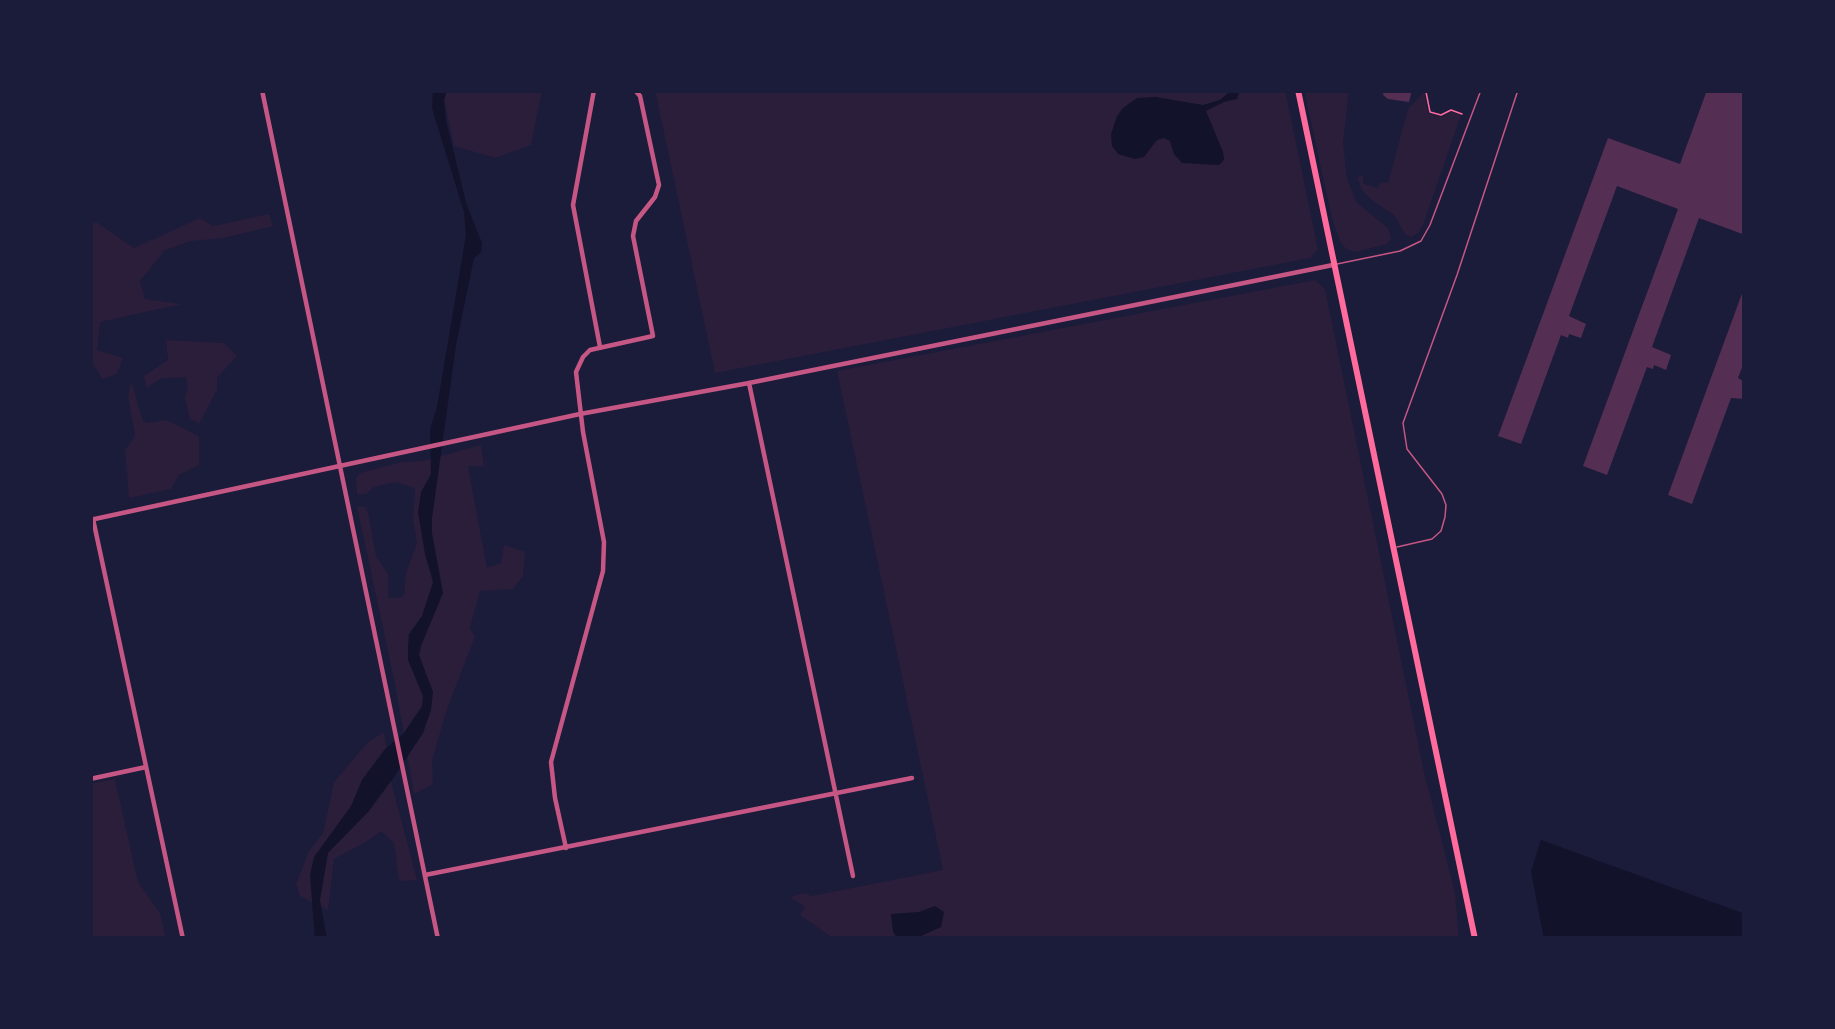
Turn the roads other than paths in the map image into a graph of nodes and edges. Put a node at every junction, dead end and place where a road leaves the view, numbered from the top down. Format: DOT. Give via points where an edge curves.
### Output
graph roads {
  1 [pos="262,90"];
  2 [pos="594,90"];
  3 [pos="635,90"];
  4 [pos="1298,90"];
  5 [pos="1481,90"];
  6 [pos="1518,90"];
  7 [pos="1333,265"];
  8 [pos="600,347"];
  9 [pos="749,383"];
  10 [pos="580,415"];
  11 [pos="340,466"];
  12 [pos="91,520"];
  13 [pos="1393,548"];
  14 [pos="146,767"];
  15 [pos="913,778"];
  16 [pos="90,779"];
  17 [pos="836,793"];
  18 [pos="566,848"];
  19 [pos="425,875"];
  20 [pos="853,876"];
  21 [pos="183,939"];
  22 [pos="439,939"];
  23 [pos="1475,939"];
  1 -- 11 [label="street"];
  2 -- 8 [label="street" via="572,205"];
  3 -- 8 [label="street" via="659,185 633,236 653,336"];
  4 -- 7 [label="main road"];
  5 -- 7 [label="lane" via="1420,242"];
  6 -- 13 [label="lane" via="1403,423 1407,449 1442,494 1445,517 1432,539"];
  7 -- 9 [label="street"];
  7 -- 13 [label="main road"];
  8 -- 10 [label="street" via="576,372"];
  9 -- 10 [label="street"];
  9 -- 17 [label="street"];
  10 -- 11 [label="street"];
  10 -- 18 [label="street" via="604,542 550,762"];
  11 -- 12 [label="street"];
  11 -- 19 [label="street"];
  12 -- 14 [label="street"];
  13 -- 23 [label="main road"];
  14 -- 16 [label="street"];
  14 -- 21 [label="street"];
  15 -- 17 [label="street"];
  17 -- 18 [label="street"];
  17 -- 20 [label="street"];
  18 -- 19 [label="street"];
  19 -- 22 [label="street"];
}
